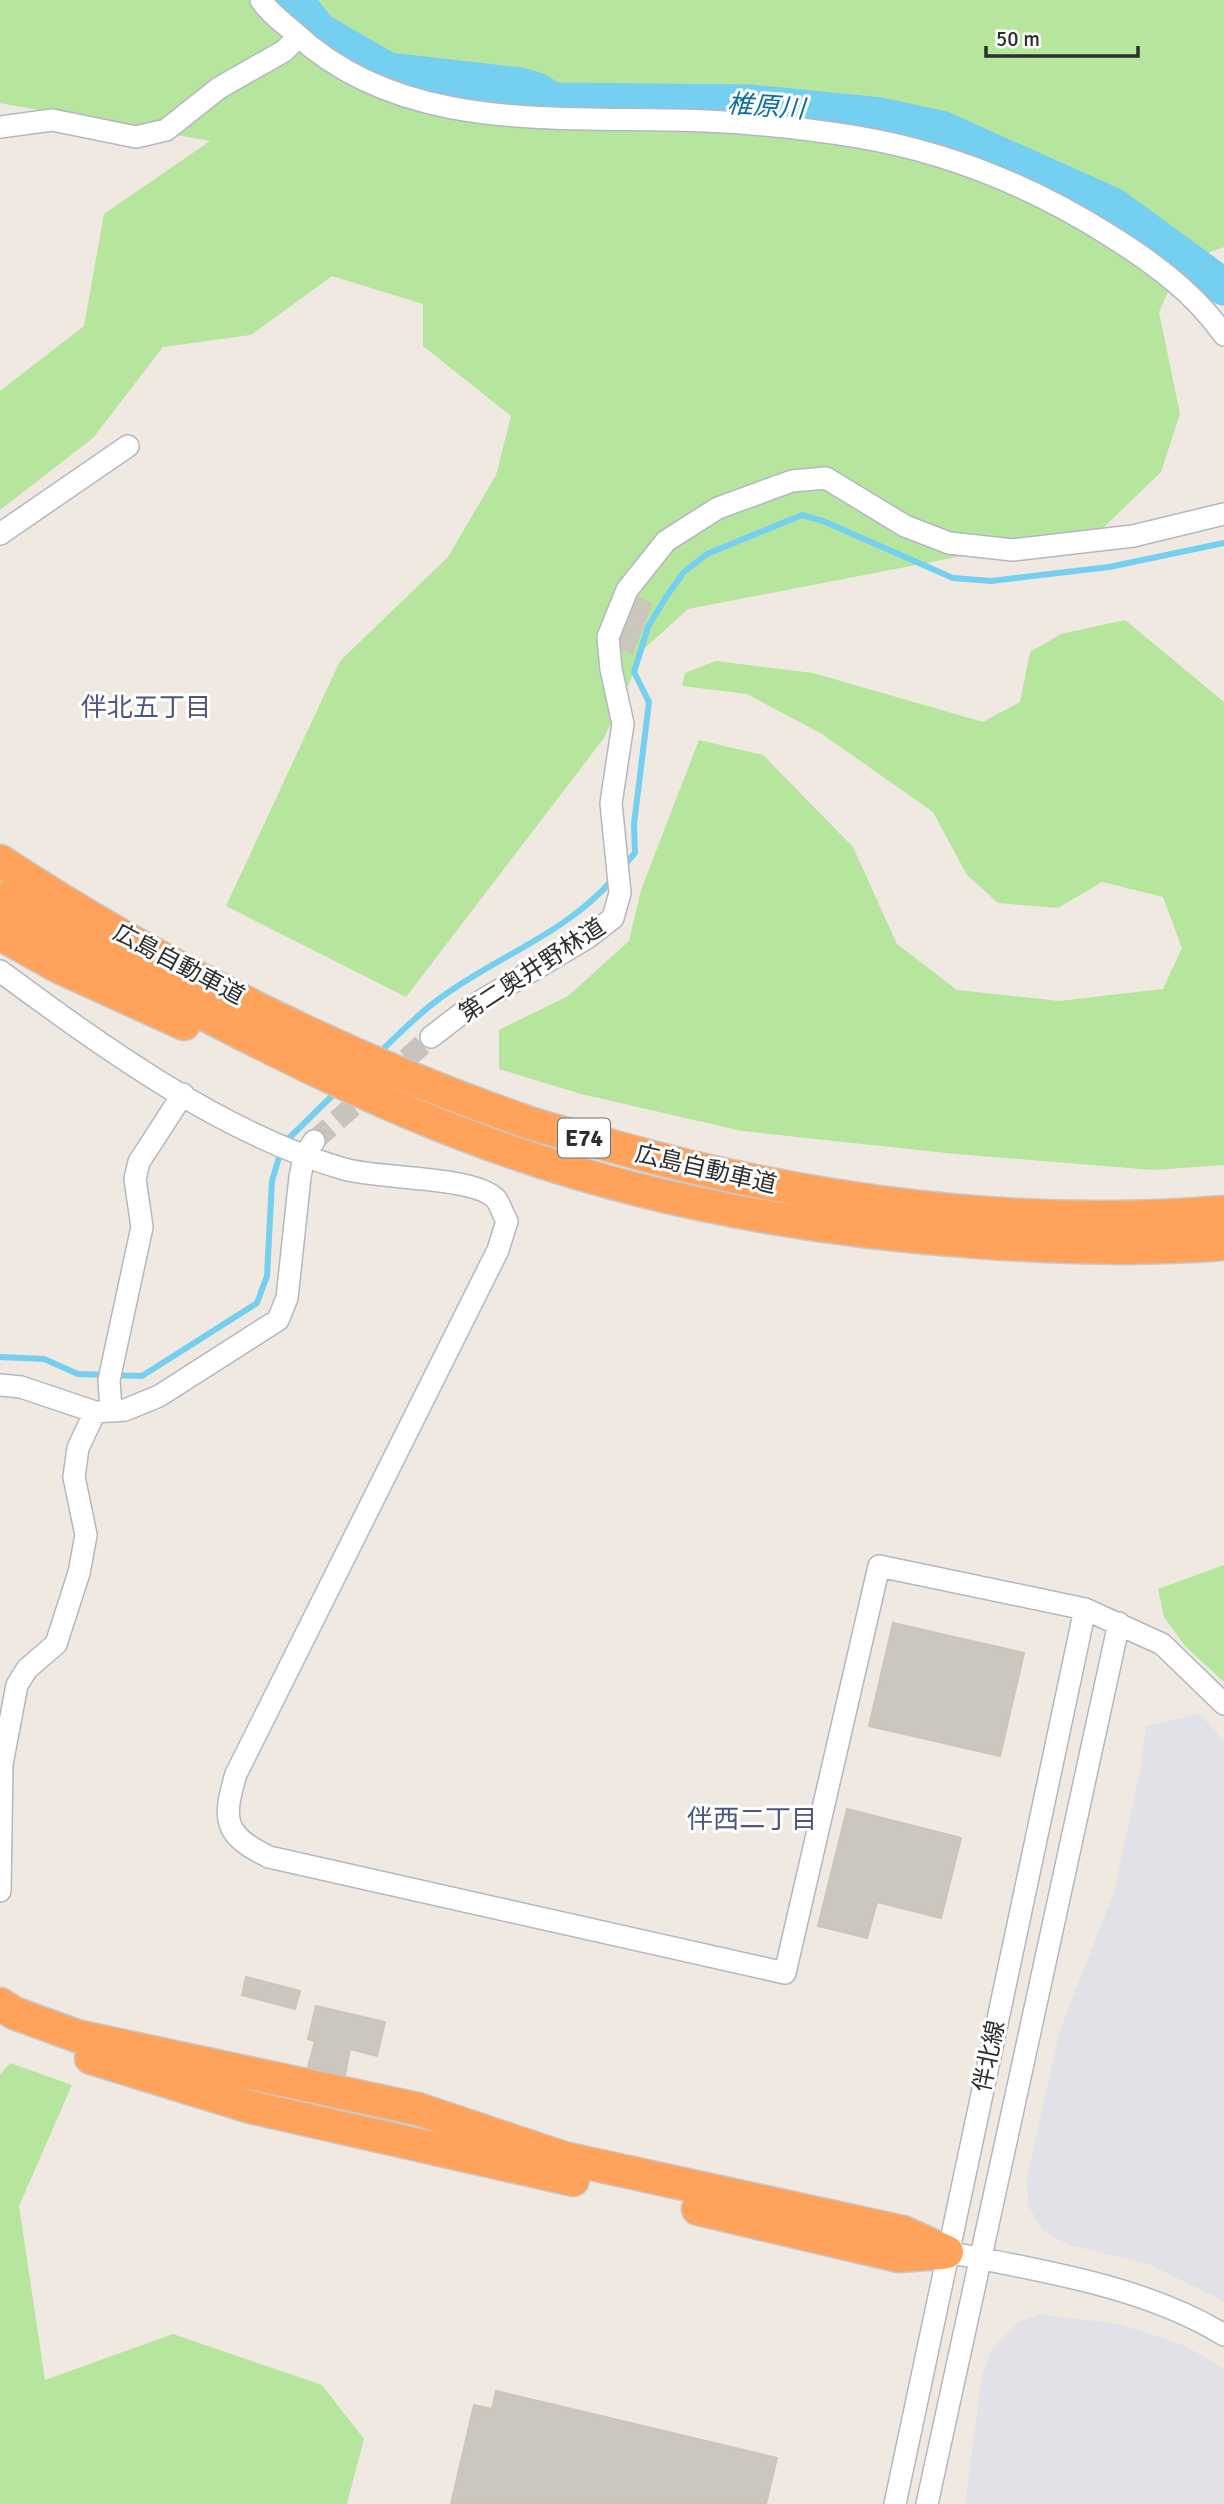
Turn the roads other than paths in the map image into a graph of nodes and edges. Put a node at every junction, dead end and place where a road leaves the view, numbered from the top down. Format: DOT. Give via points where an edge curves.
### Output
graph roads {
  1 [pos="261,0"];
  2 [pos="298,37"];
  3 [pos="0,127"];
  4 [pos="1224,335"];
  5 [pos="128,446"];
  6 [pos="1224,514"];
  7 [pos="0,534"];
  8 [pos="0,861"];
  9 [pos="0,898"];
  10 [pos="0,934"];
  11 [pos="0,971"];
  12 [pos="431,1037"];
  13 [pos="183,1094"];
  14 [pos="384,1103"];
  15 [pos="309,1149"];
  16 [pos="1224,1212"];
  17 [pos="1224,1244"];
  18 [pos="0,1385"];
  19 [pos="103,1411"];
  20 [pos="1085,1609"];
  21 [pos="1119,1623"];
  22 [pos="1224,1704"];
  23 [pos="0,1891"];
  24 [pos="0,2004"];
  25 [pos="0,2023"];
  26 [pos="947,2252"];
  27 [pos="978,2259"];
  28 [pos="1224,2335"];
  29 [pos="895,2504"];
  30 [pos="927,2504"];
  1 -- 2 [label="street"];
  2 -- 3 [label="street" via="284,51 219,88 166,131 136,137 52,120"];
  2 -- 4 [label="street" via="314,52 382,91 431,106 508,115 708,121 856,137 920,149 995,176 1084,219 1149,260 1212,318"];
  5 -- 7 [label="street"];
  6 -- 12 [label="street, 第二奥井野林道" via="1133,536 1013,550 949,543 905,526 826,478 792,481 718,508 666,541 627,590 608,637 624,724 611,803 620,893 613,918"];
  8 -- 16 [label="highway, 広島自動車道 / E74" via="140,945 262,1009 401,1074 539,1126 784,1188 916,1207 1060,1216"];
  9 -- 14 [label="highway, 広島自動車道 / E74" via="127,973"];
  10 -- 14 [label="highway" via="153,1012"];
  11 -- 13 [label="street" via="71,1024"];
  13 -- 15 [label="street"];
  13 -- 19 [label="street" via="139,1162 135,1179 142,1227"];
  14 -- 17 [label="highway, 広島自動車道 / E74" via="513,1153 646,1191 779,1219 912,1237 1056,1247"];
  15 -- 19 [label="street" via="287,1298 278,1320 159,1396 125,1410"];
  15 -- 20 [label="street" via="355,1172 467,1186 494,1198 507,1221 498,1250 236,1774 227,1807 230,1828 244,1845 269,1857 785,1973 879,1566"];
  18 -- 19 [label="street"];
  19 -- 23 [label="street" via="78,1448 75,1477 86,1535 57,1644 27,1669 17,1685 2,1764"];
  20 -- 21 [label="street"];
  20 -- 26 [label="street, 伴北線"];
  21 -- 22 [label="street" via="1162,1644"];
  21 -- 27 [label="street, 伴北線"];
  24 -- 26 [label="highway" via="77,2036 418,2109 564,2158 902,2232"];
  25 -- 26 [label="highway" via="77,2053 250,2107 898,2256"];
  26 -- 27 [label="street"];
  26 -- 29 [label="street, 伴北線"];
  27 -- 28 [label="street" via="1129,2293 1201,2321"];
  27 -- 30 [label="street, 伴北線"];
}
